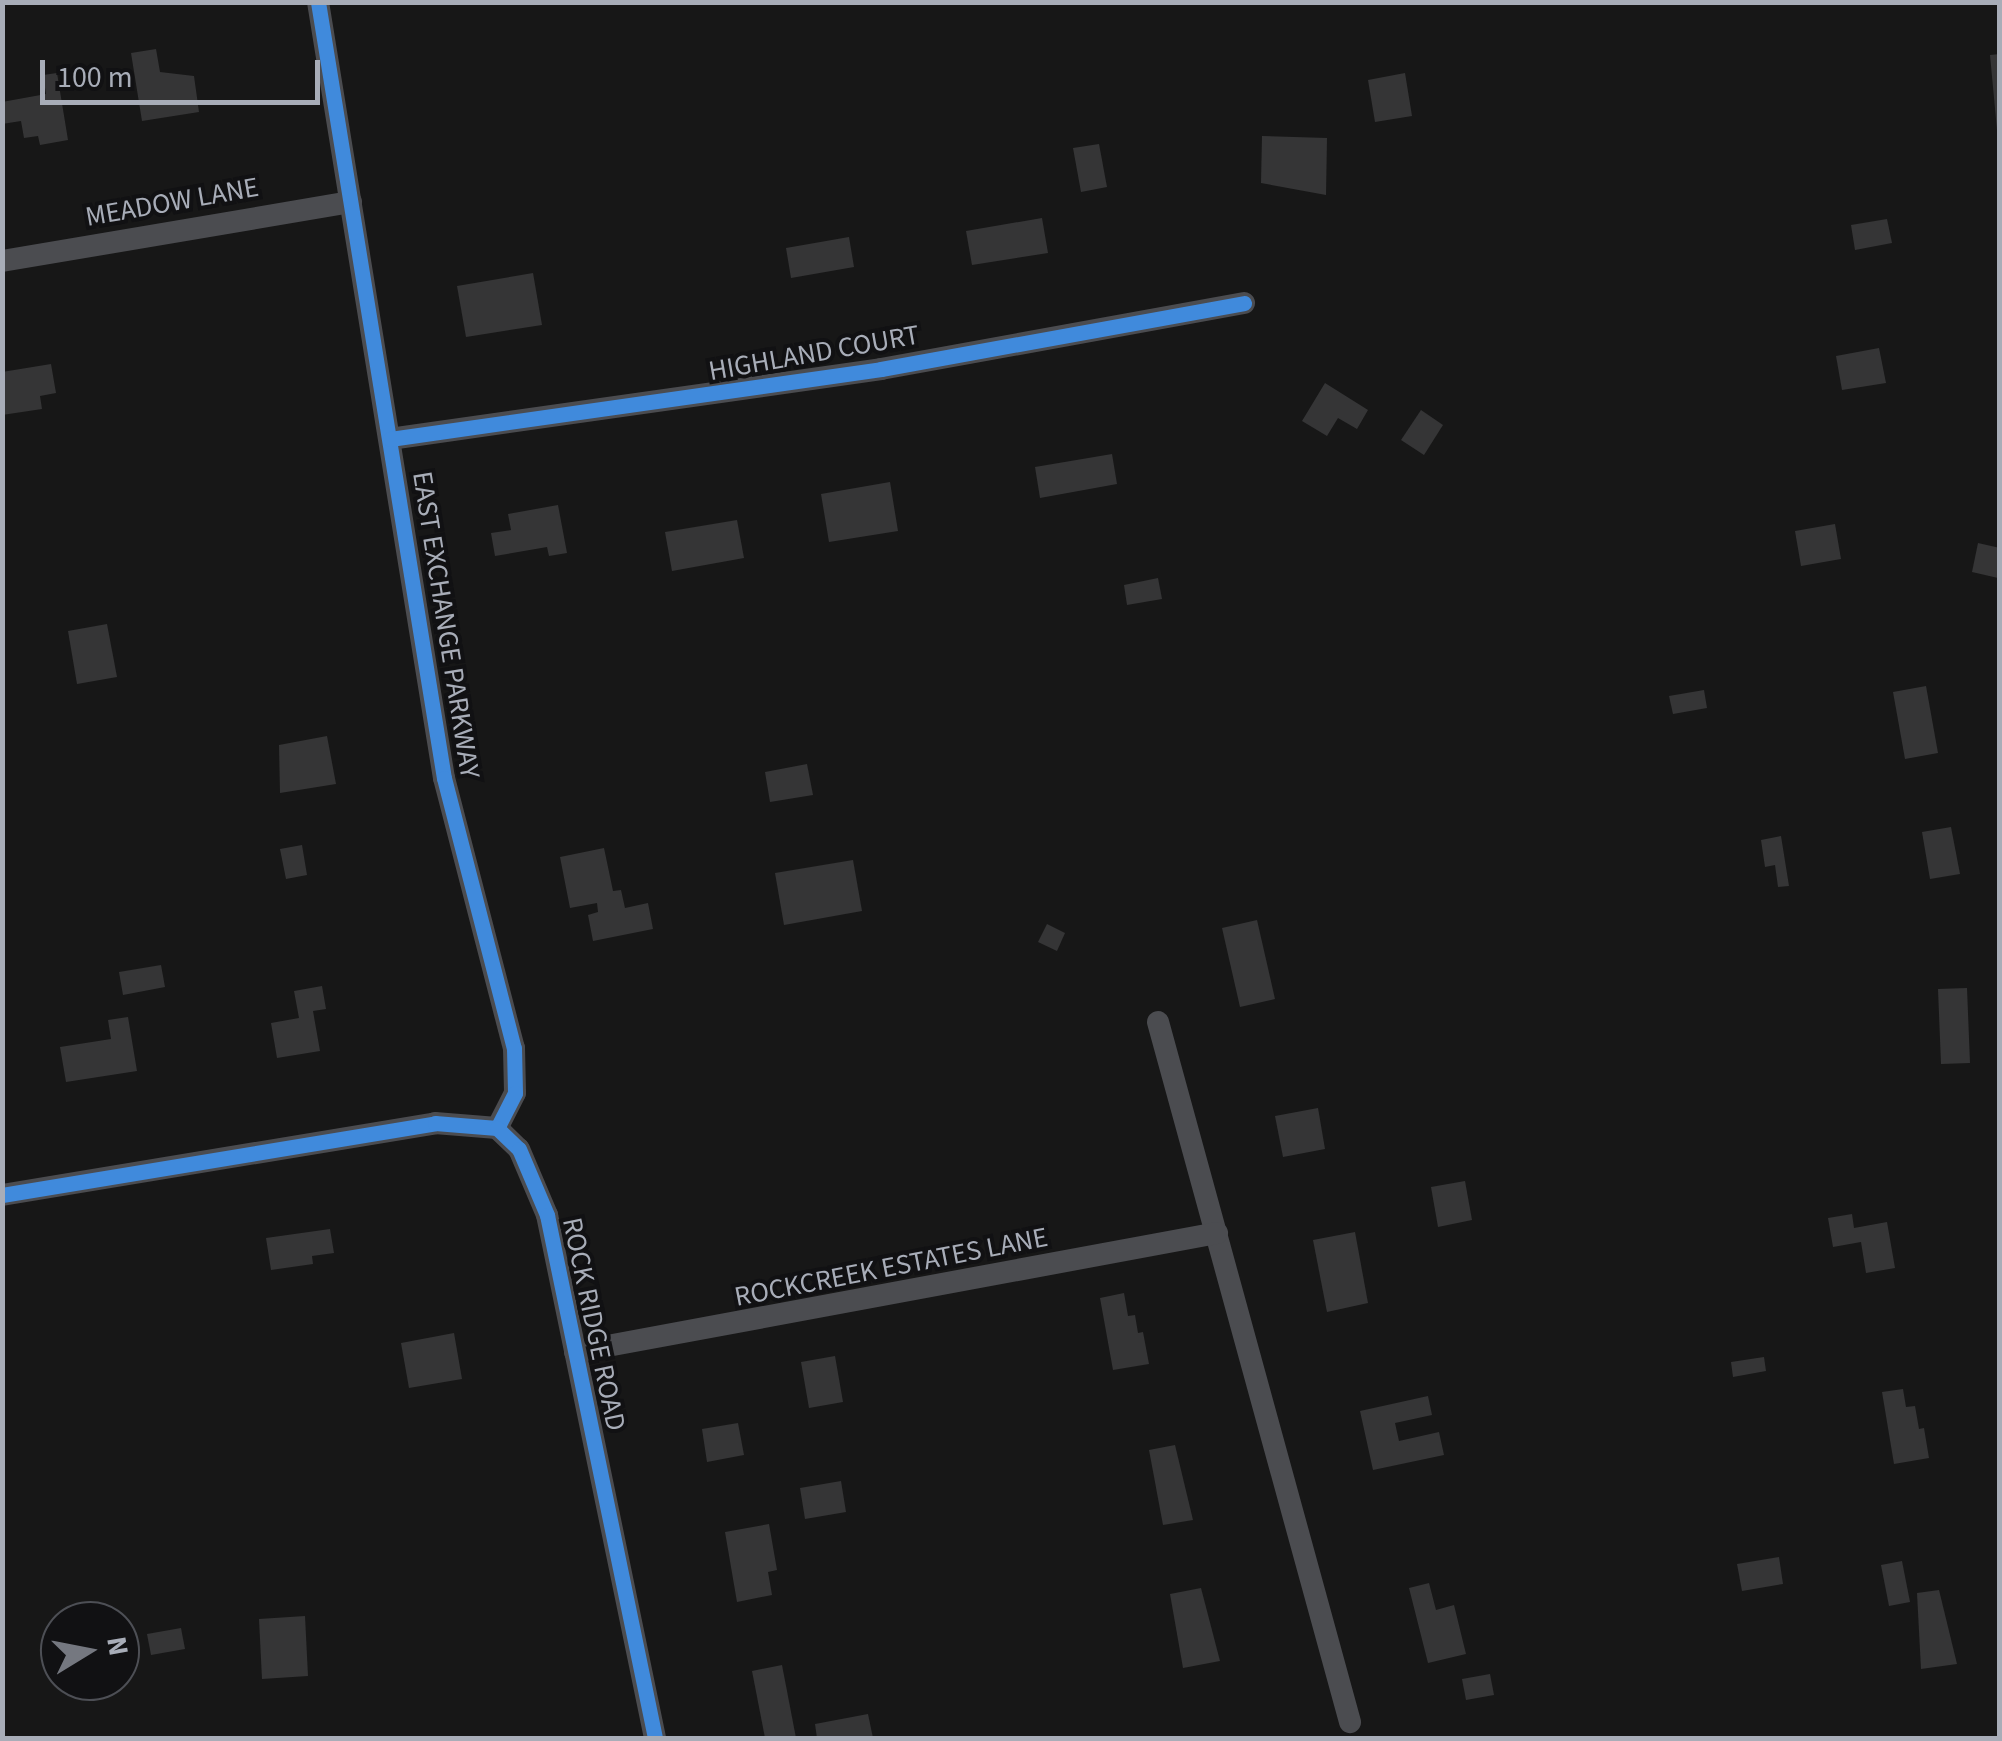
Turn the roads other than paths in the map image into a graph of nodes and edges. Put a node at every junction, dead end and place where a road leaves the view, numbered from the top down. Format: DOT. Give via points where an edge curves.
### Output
graph roads {
  1 [pos="318,2"];
  2 [pos="351,202"];
  3 [pos="2,261"];
  4 [pos="1244,303"];
  5 [pos="390,440"];
  6 [pos="1158,1022"];
  7 [pos="497,1128"];
  8 [pos="2,1195"];
  9 [pos="1216,1233"];
  10 [pos="575,1352"];
  11 [pos="1350,1722"];
  12 [pos="654,1738"];
  1 -- 2 [label="street, EAST EXCHANGE PARKWAY"];
  2 -- 3 [label="street, MEADOW LANE"];
  2 -- 5 [label="street, EAST EXCHANGE PARKWAY"];
  4 -- 5 [label="street, HIGHLAND COURT" via="881,369"];
  5 -- 7 [label="street, EAST EXCHANGE PARKWAY" via="444,778 514,1048 515,1093"];
  6 -- 9 [label="street"];
  7 -- 8 [label="street" via="435,1124"];
  7 -- 10 [label="street, ROCK RIDGE ROAD" via="519,1149 547,1215"];
  9 -- 10 [label="street, ROCKCREEK ESTATES LANE"];
  9 -- 11 [label="street"];
  10 -- 12 [label="street, ROCK RIDGE ROAD"];
}
